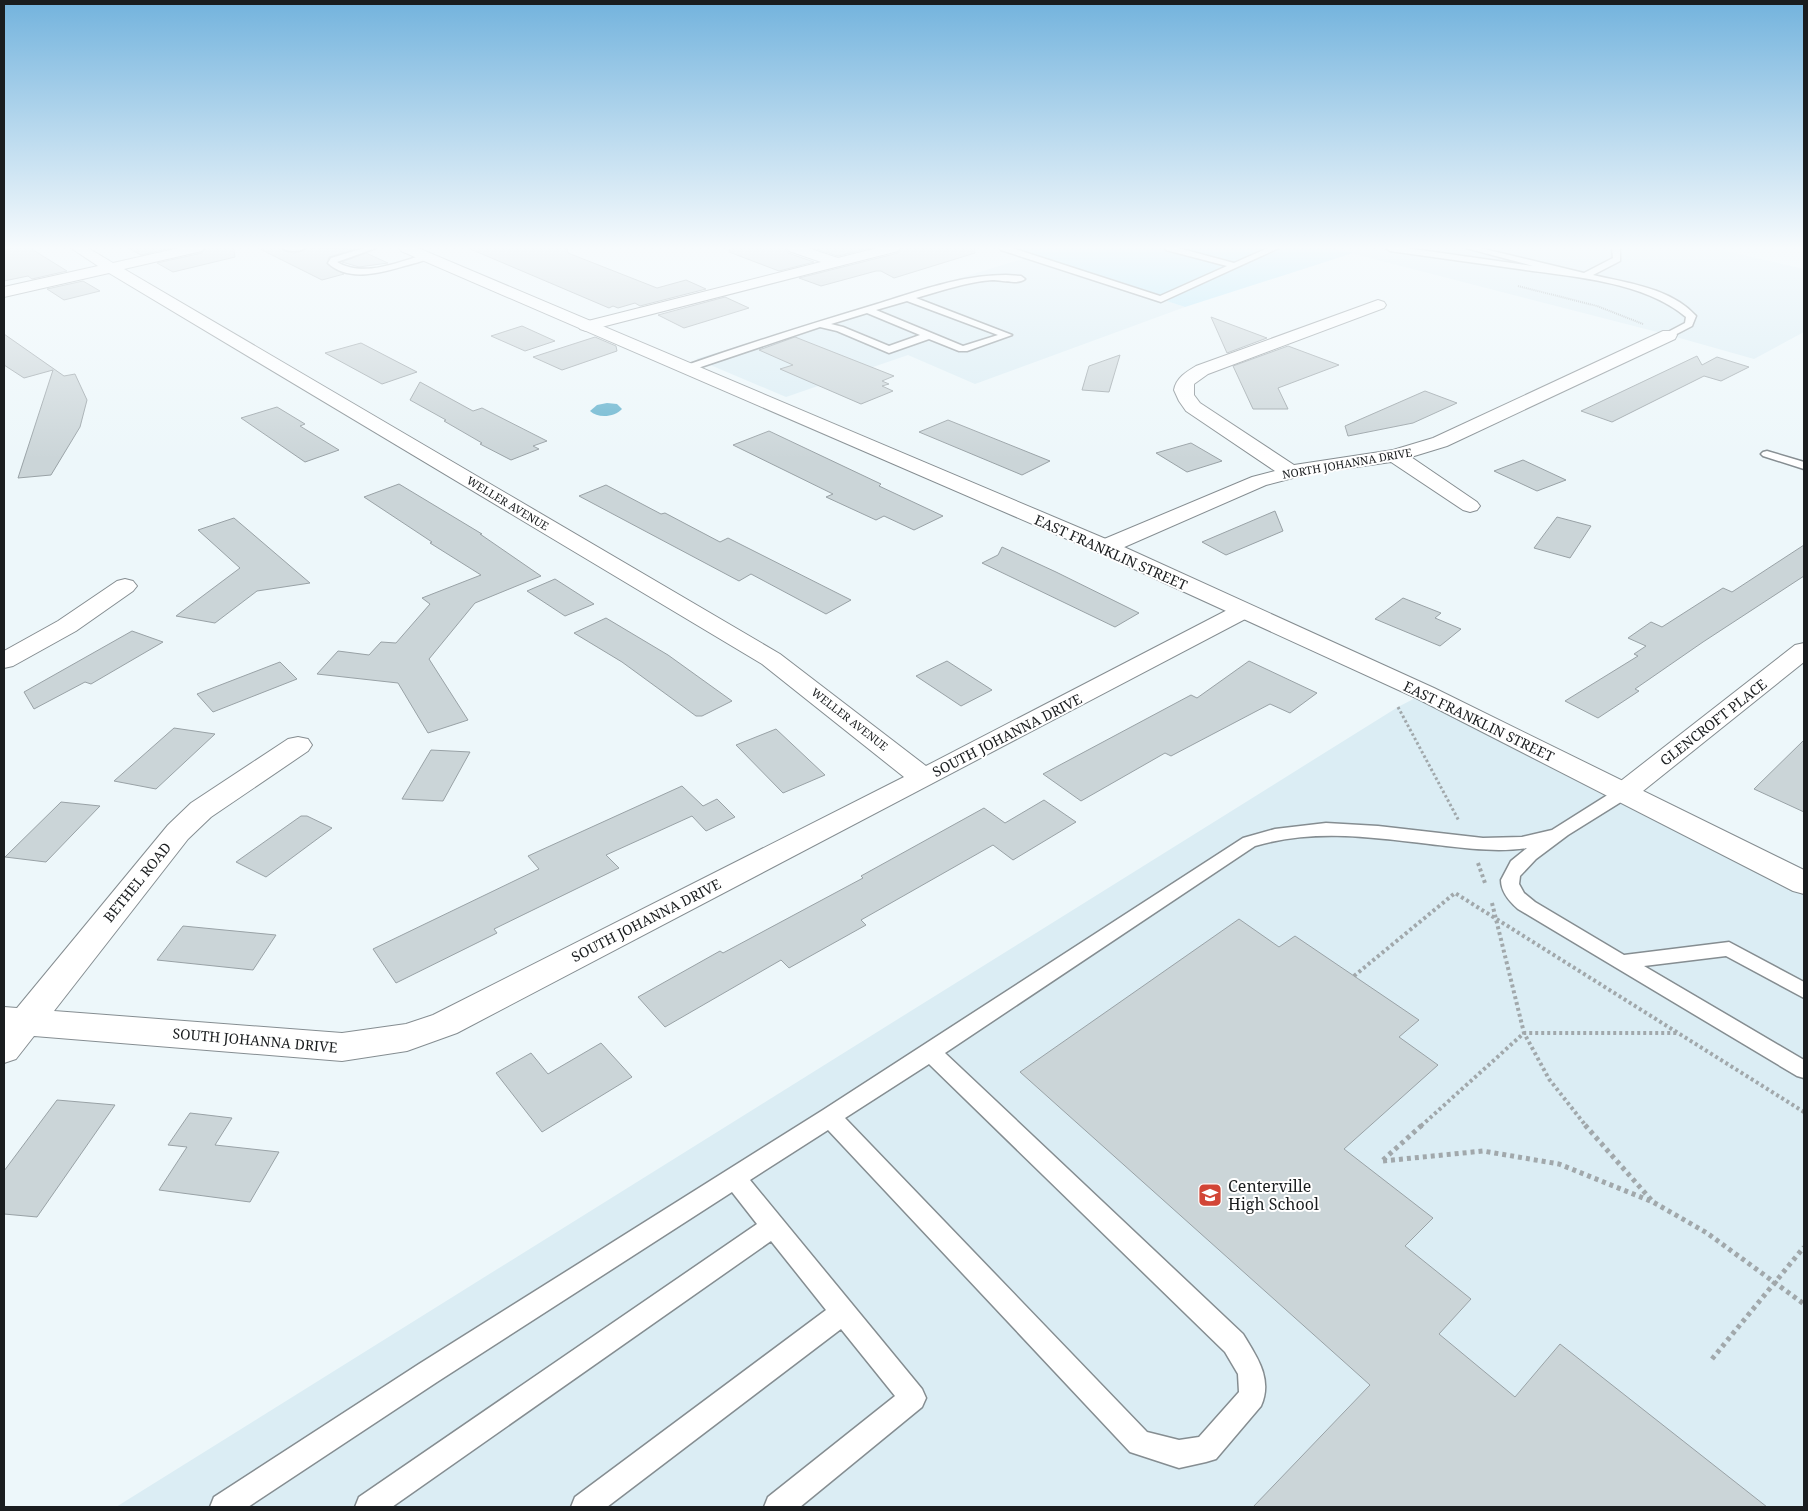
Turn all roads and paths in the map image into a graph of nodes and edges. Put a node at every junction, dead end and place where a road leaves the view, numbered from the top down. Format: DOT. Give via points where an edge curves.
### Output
graph roads {
  1 [pos="196,319"];
  2 [pos="569,319"];
  3 [pos="615,319"];
  4 [pos="838,319"];
  5 [pos="888,319"];
  6 [pos="962,319"];
  7 [pos="1341,319"];
  8 [pos="1634,319"];
  9 [pos="1690,319"];
  10 [pos="819,324"];
  11 [pos="586,326"];
  12 [pos="929,335"];
  13 [pos="1669,335"];
  14 [pos="685,369"];
  15 [pos="1767,454"];
  16 [pos="1395,456"];
  17 [pos="1804,466"];
  18 [pos="1290,472"];
  19 [pos="1470,506"];
  20 [pos="1105,547"];
  21 [pos="125,586"];
  22 [pos="1243,611"];
  23 [pos="1804,650"];
  24 [pos="4,661"];
  25 [pos="1398,707"];
  26 [pos="298,745"];
  27 [pos="924,778"];
  28 [pos="1622,793"];
  29 [pos="1561,833"];
  30 [pos="1471,843"];
  31 [pos="1804,883"];
  32 [pos="1486,886"];
  33 [pos="1488,894"];
  34 [pos="1497,920"];
  35 [pos="1621,962"];
  36 [pos="1354,976"];
  37 [pos="1804,992"];
  38 [pos="15,1021"];
  39 [pos="1524,1033"];
  40 [pos="1680,1033"];
  41 [pos="4,1049"];
  42 [pos="930,1052"];
  43 [pos="1804,1070"];
  44 [pos="1804,1112"];
  45 [pos="830,1116"];
  46 [pos="734,1178"];
  47 [pos="1653,1202"];
  48 [pos="773,1226"];
  49 [pos="1804,1247"];
  50 [pos="1775,1284"];
  51 [pos="1804,1304"];
  52 [pos="843,1312"];
  53 [pos="1712,1359"];
  54 [pos="224,1507"];
  55 [pos="369,1507"];
  56 [pos="586,1507"];
  57 [pos="778,1507"];
  1 -- 27 [label="street, WELLER AVENUE" via="771,659"];
  2 -- 11 [label="street, EAST FRANKLIN STREET"];
  3 -- 11 [label="street"];
  4 -- 10 [label="lane"];
  5 -- 12 [label="lane"];
  6 -- 12 [label="lane" via="1007,335 965,349"];
  7 -- 18 [label="street" via="1202,370 1187,379 1183,386 1186,399 1193,407"];
  8 -- 13 [label="path"];
  9 -- 13 [label="lane" via="1689,324"];
  10 -- 12 [label="lane" via="840,329 889,350"];
  10 -- 14 [label="lane"];
  11 -- 14 [label="street, EAST FRANKLIN STREET"];
  13 -- 16 [label="street, NORTH JOHANNA DRIVE" via="1459,434"];
  14 -- 20 [label="street, EAST FRANKLIN STREET"];
  15 -- 17 [label="lane"];
  16 -- 18 [label="street, NORTH JOHANNA DRIVE"];
  16 -- 19 [label="street"];
  18 -- 20 [label="street, NORTH JOHANNA DRIVE" via="1259,481"];
  20 -- 22 [label="street, EAST FRANKLIN STREET"];
  21 -- 24 [label="street" via="68,626"];
  22 -- 27 [label="street, SOUTH JOHANNA DRIVE"];
  22 -- 28 [label="street, EAST FRANKLIN STREET" via="1425,693"];
  23 -- 28 [label="street, GLENCROFT PLACE"];
  25 -- 30 [label="path"];
  26 -- 38 [label="street, BETHEL ROAD" via="215,800 178,832"];
  27 -- 38 [label="street, SOUTH JOHANNA DRIVE" via="444,1024 407,1037 342,1047"];
  28 -- 29 [label="lane"];
  28 -- 31 [label="street, EAST FRANKLIN STREET"];
  29 -- 30 [label="lane" via="1543,841 1519,845"];
  29 -- 35 [label="lane" via="1526,858 1511,876 1510,885 1528,907"];
  30 -- 32 [label="path"];
  30 -- 42 [label="lane" via="1332,828 1270,834 1249,842"];
  33 -- 34 [label="path"];
  34 -- 36 [label="path" via="1455,893"];
  34 -- 39 [label="path"];
  34 -- 40 [label="path"];
  35 -- 37 [label="lane" via="1729,949"];
  35 -- 43 [label="lane"];
  38 -- 41 [label="street, BETHEL ROAD"];
  39 -- 40 [label="path"];
  39 -- 47 [label="path" via="1549,1079 1595,1138"];
  39 -- 47 [label="path" via="1383,1161 1483,1151 1559,1164"];
  40 -- 44 [label="path"];
  42 -- 45 [label="lane"];
  42 -- 45 [label="lane" via="1234,1343 1252,1371 1252,1397 1206,1449 1179,1454 1139,1443"];
  45 -- 46 [label="lane"];
  46 -- 48 [label="lane"];
  46 -- 54 [label="lane" via="585,1271"];
  47 -- 50 [label="path" via="1707,1233"];
  48 -- 52 [label="lane"];
  48 -- 55 [label="lane"];
  49 -- 50 [label="path"];
  50 -- 51 [label="path"];
  50 -- 53 [label="path"];
  52 -- 56 [label="lane"];
  52 -- 57 [label="lane" via="913,1398"];
}
